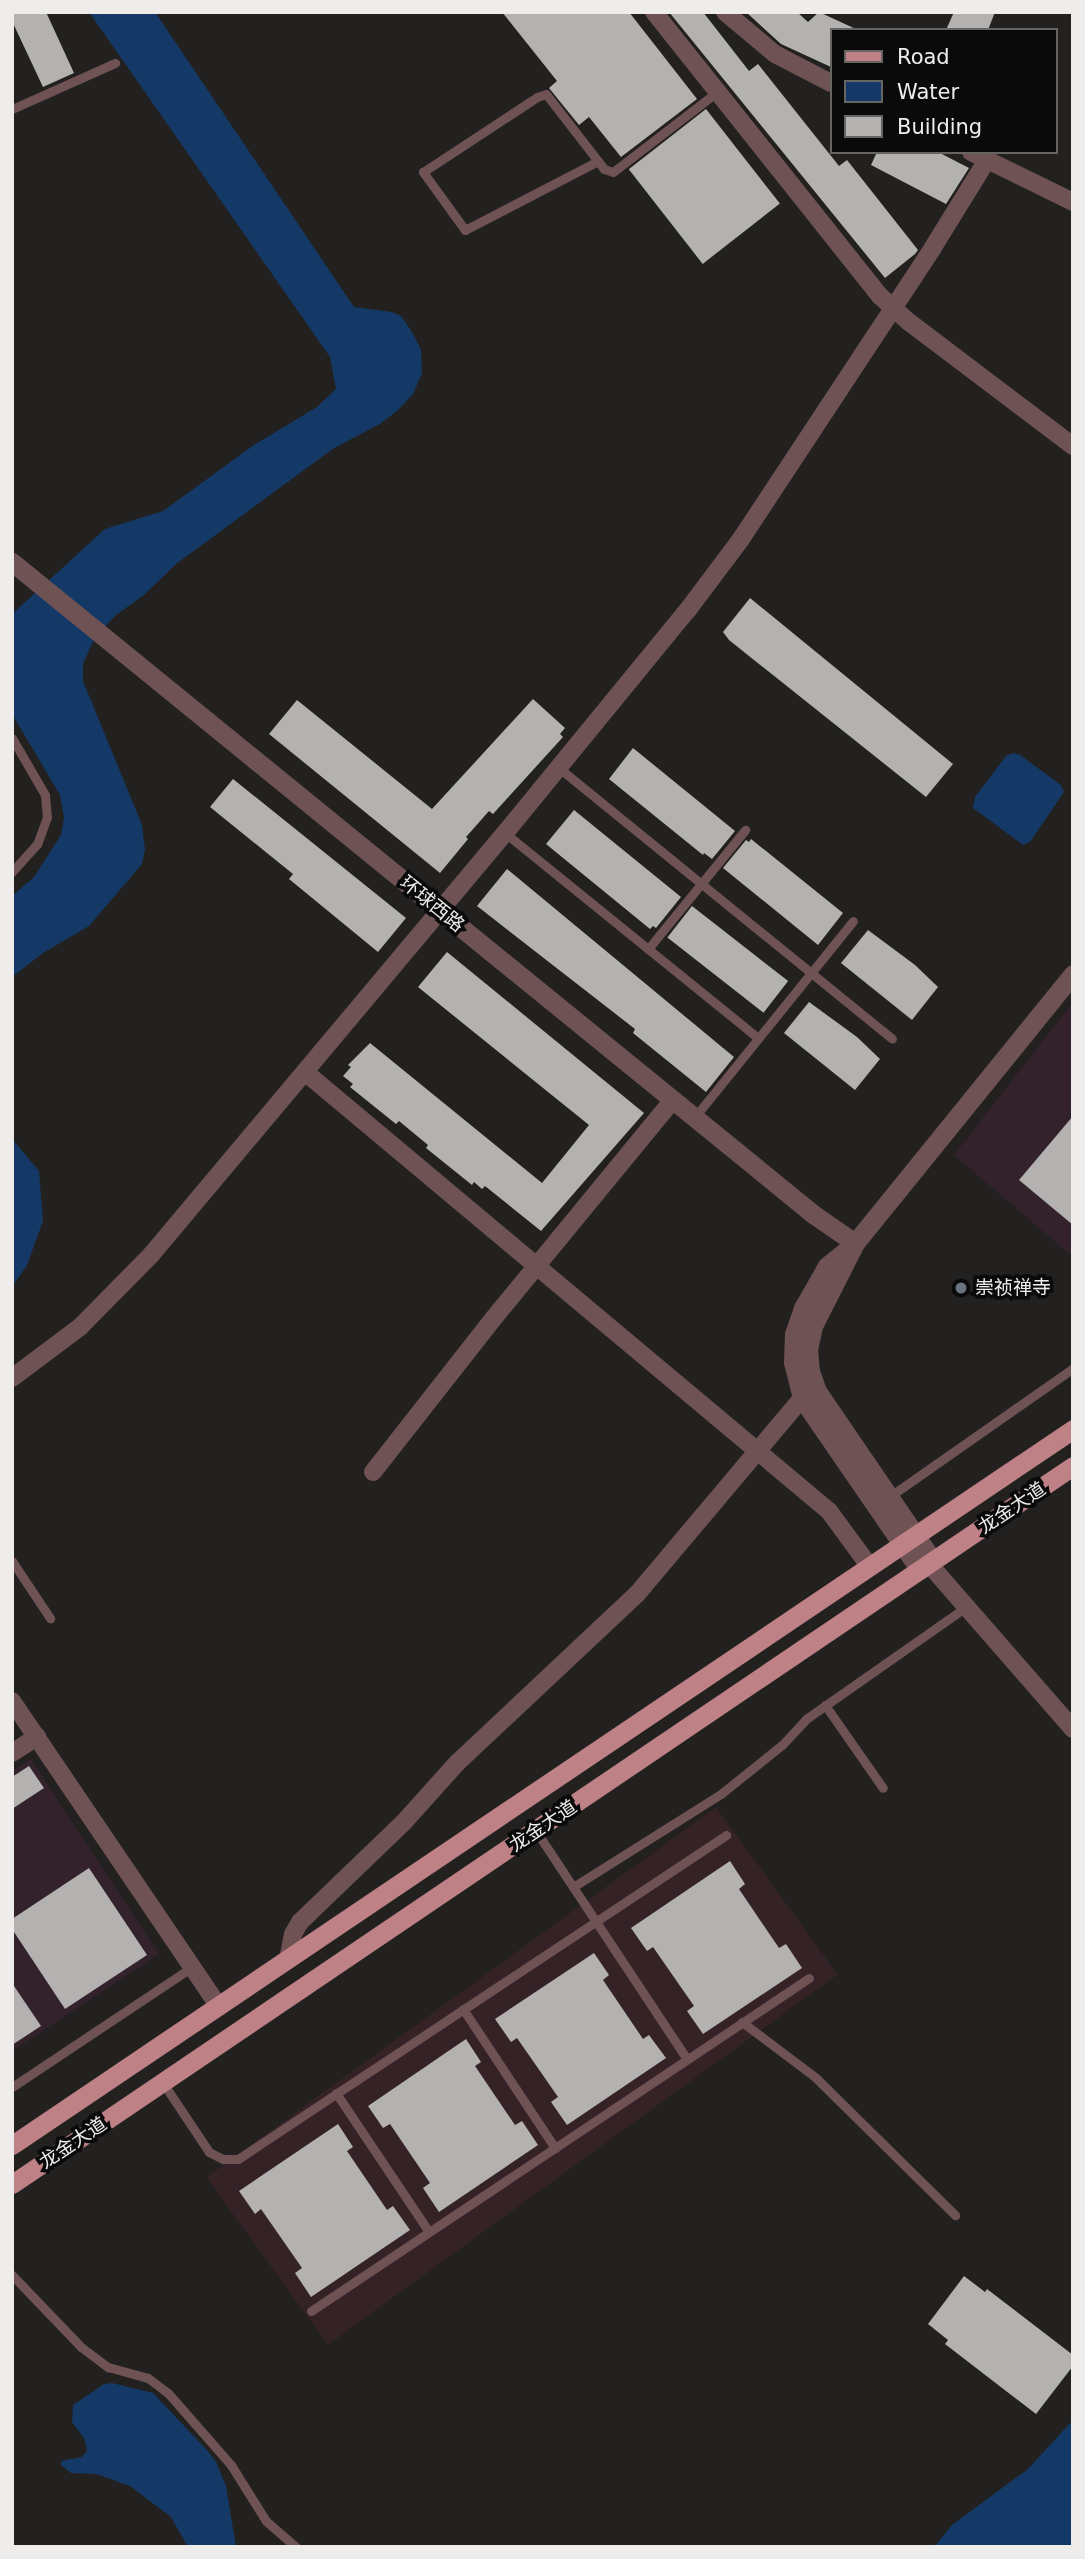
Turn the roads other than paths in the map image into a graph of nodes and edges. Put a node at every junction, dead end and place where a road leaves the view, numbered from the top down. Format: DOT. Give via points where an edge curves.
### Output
graph roads {
  1 [pos="654,12"];
  2 [pos="725,12"];
  3 [pos="114,62"];
  4 [pos="830,82"];
  5 [pos="717,92"];
  6 [pos="12,109"];
  7 [pos="979,156"];
  8 [pos="598,161"];
  9 [pos="1073,202"];
  10 [pos="893,308"];
  11 [pos="1073,446"];
  12 [pos="12,562"];
  13 [pos="12,738"];
  14 [pos="559,768"];
  15 [pos="745,830"];
  16 [pos="505,833"];
  17 [pos="13,870"];
  18 [pos="701,884"];
  19 [pos="440,911"];
  20 [pos="853,920"];
  21 [pos="648,949"];
  22 [pos="811,973"];
  23 [pos="1073,974"];
  24 [pos="758,1038"];
  25 [pos="892,1039"];
  26 [pos="305,1072"];
  27 [pos="673,1100"];
  28 [pos="694,1118"];
  29 [pos="855,1243"];
  30 [pos="537,1266"];
  31 [pos="1073,1368"];
  32 [pos="12,1378"];
  33 [pos="802,1398"];
  34 [pos="1073,1429"];
  35 [pos="757,1450"];
  36 [pos="1073,1466"];
  37 [pos="373,1472"];
  38 [pos="889,1497"];
  39 [pos="909,1540"];
  40 [pos="12,1561"];
  41 [pos="927,1565"];
  42 [pos="870,1567"];
  43 [pos="966,1607"];
  44 [pos="50,1618"];
  45 [pos="12,1701"];
  46 [pos="825,1705"];
  47 [pos="1073,1729"];
  48 [pos="37,1737"];
  49 [pos="12,1753"];
  50 [pos="883,1788"];
  51 [pos="536,1831"];
  52 [pos="726,1835"];
  53 [pos="573,1887"];
  54 [pos="596,1922"];
  55 [pos="288,1960"];
  56 [pos="192,1967"];
  57 [pos="809,1978"];
  58 [pos="219,2007"];
  59 [pos="463,2009"];
  60 [pos="742,2022"];
  61 [pos="687,2059"];
  62 [pos="163,2083"];
  63 [pos="12,2087"];
  64 [pos="336,2093"];
  65 [pos="12,2145"];
  66 [pos="555,2148"];
  67 [pos="12,2184"];
  68 [pos="955,2215"];
  69 [pos="429,2232"];
  70 [pos="12,2275"];
  71 [pos="311,2311"];
  72 [pos="296,2547"];
  1 -- 5 [label="street"];
  2 -- 4 [label="street" via="775,54"];
  3 -- 6 [label="lane"];
  5 -- 8 [label="lane" via="613,172"];
  5 -- 10 [label="street"];
  7 -- 9 [label="street"];
  7 -- 10 [label="street"];
  8 -- 8 [label="lane" via="465,230 424,172 546,94"];
  10 -- 11 [label="street"];
  10 -- 14 [label="street" via="722,566"];
  12 -- 19 [label="street, 环球西路"];
  13 -- 17 [label="lane" via="45,795 47,817 37,844"];
  14 -- 16 [label="street"];
  14 -- 18 [label="lane"];
  15 -- 18 [label="lane"];
  16 -- 19 [label="street"];
  16 -- 21 [label="lane"];
  18 -- 21 [label="lane"];
  18 -- 22 [label="lane"];
  19 -- 26 [label="street"];
  19 -- 27 [label="street, 环球西路"];
  20 -- 22 [label="lane"];
  21 -- 24 [label="lane"];
  22 -- 24 [label="lane"];
  22 -- 25 [label="lane"];
  23 -- 29 [label="street"];
  24 -- 28 [label="lane"];
  26 -- 30 [label="street"];
  26 -- 32 [label="street" via="126,1282 79,1327"];
  27 -- 28 [label="street, 环球西路"];
  27 -- 30 [label="street"];
  28 -- 29 [label="street, 环球西路"];
  29 -- 33 [label="street" via="828,1266 797,1321 793,1362"];
  29 -- 38 [label="street" via="813,1326 808,1361 817,1391"];
  30 -- 35 [label="street"];
  30 -- 37 [label="street"];
  31 -- 38 [label="lane"];
  33 -- 35 [label="street"];
  33 -- 39 [label="street"];
  34 -- 39 [label="main road, 龙金大道"];
  35 -- 42 [label="street" via="829,1511"];
  35 -- 55 [label="street" via="637,1594 457,1763 404,1822 300,1922"];
  36 -- 41 [label="main road, 龙金大道"];
  38 -- 39 [label="street"];
  39 -- 41 [label="street"];
  39 -- 42 [label="main road, 龙金大道"];
  40 -- 44 [label="lane"];
  41 -- 43 [label="street"];
  41 -- 51 [label="main road, 龙金大道"];
  42 -- 55 [label="main road, 龙金大道"];
  43 -- 46 [label="lane"];
  43 -- 47 [label="street"];
  45 -- 48 [label="street"];
  46 -- 50 [label="lane"];
  46 -- 53 [label="lane" via="722,1793"];
  48 -- 49 [label="street"];
  48 -- 56 [label="street"];
  51 -- 53 [label="lane"];
  51 -- 62 [label="main road, 龙金大道"];
  52 -- 54 [label="lane"];
  53 -- 54 [label="lane"];
  54 -- 59 [label="lane"];
  54 -- 61 [label="lane"];
  55 -- 58 [label="main road, 龙金大道"];
  56 -- 58 [label="street"];
  56 -- 63 [label="lane"];
  57 -- 60 [label="lane"];
  58 -- 65 [label="main road, 龙金大道"];
  59 -- 64 [label="lane"];
  59 -- 66 [label="lane"];
  60 -- 61 [label="lane"];
  60 -- 68 [label="lane" via="815,2077"];
  61 -- 66 [label="lane"];
  62 -- 64 [label="lane" via="209,2152 223,2160 238,2159"];
  62 -- 67 [label="main road, 龙金大道"];
  64 -- 69 [label="lane"];
  66 -- 69 [label="lane"];
  69 -- 71 [label="lane"];
  70 -- 72 [label="lane" via="81,2347 108,2367 148,2378 168,2393 232,2465 266,2521"];
}
